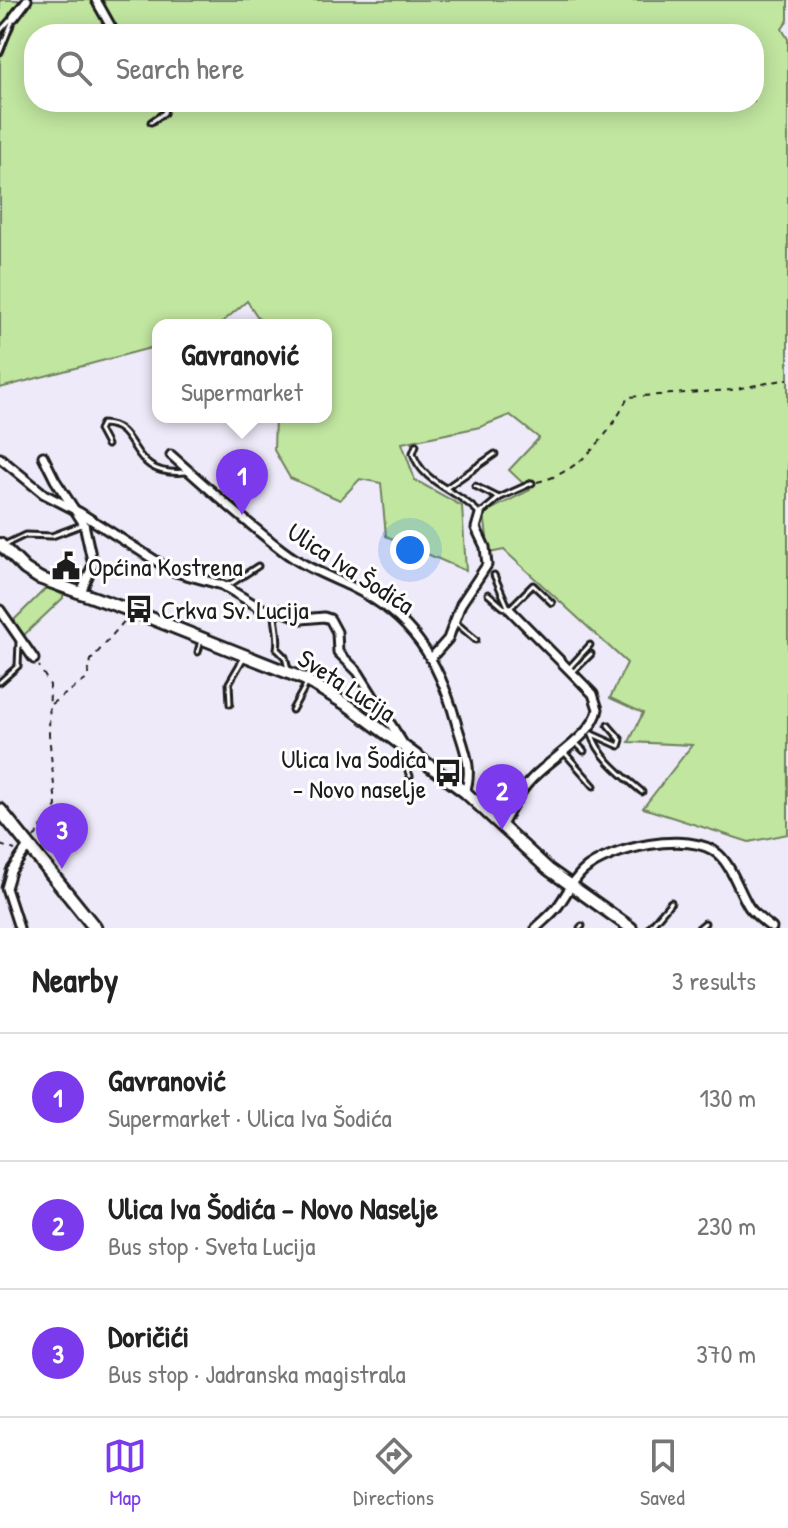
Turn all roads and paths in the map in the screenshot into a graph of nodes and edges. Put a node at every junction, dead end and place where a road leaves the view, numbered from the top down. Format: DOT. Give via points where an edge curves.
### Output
graph roads {
  1 [pos="27,0"];
  2 [pos="96,0"];
  3 [pos="14,17"];
  4 [pos="109,24"];
  5 [pos="0,31"];
  6 [pos="0,52"];
  7 [pos="165,112"];
  8 [pos="151,122"];
  9 [pos="788,379"];
  10 [pos="107,445"];
  11 [pos="416,445"];
  12 [pos="495,454"];
  13 [pos="171,455"];
  14 [pos="43,456"];
  15 [pos="0,458"];
  16 [pos="190,471"];
  17 [pos="532,483"];
  18 [pos="475,486"];
  19 [pos="446,488"];
  20 [pos="499,498"];
  21 [pos="79,512"];
  22 [pos="480,514"];
  23 [pos="84,524"];
  24 [pos="2,549"];
  25 [pos="258,566"];
  26 [pos="494,575"];
  27 [pos="222,585"];
  28 [pos="80,594"];
  29 [pos="488,594"];
  30 [pos="552,603"];
  31 [pos="509,609"];
  32 [pos="0,610"];
  33 [pos="275,610"];
  34 [pos="455,622"];
  35 [pos="122,624"];
  36 [pos="202,637"];
  37 [pos="19,639"];
  38 [pos="476,640"];
  39 [pos="590,645"];
  40 [pos="198,652"];
  41 [pos="246,654"];
  42 [pos="591,654"];
  43 [pos="432,657"];
  44 [pos="34,659"];
  45 [pos="571,670"];
  46 [pos="289,671"];
  47 [pos="308,681"];
  48 [pos="0,682"];
  49 [pos="230,704"];
  50 [pos="49,705"];
  51 [pos="292,710"];
  52 [pos="608,725"];
  53 [pos="589,732"];
  54 [pos="574,741"];
  55 [pos="408,751"];
  56 [pos="563,751"];
  57 [pos="584,751"];
  58 [pos="410,776"];
  59 [pos="492,780"];
  60 [pos="594,786"];
  61 [pos="465,792"];
  62 [pos="642,792"];
  63 [pos="514,804"];
  64 [pos="0,810"];
  65 [pos="502,825"];
  66 [pos="0,845"];
  67 [pos="29,845"];
  68 [pos="570,885"];
  69 [pos="671,902"];
  70 [pos="705,923"];
  71 [pos="19,928"];
  72 [pos="95,928"];
  73 [pos="536,928"];
  74 [pos="631,928"];
  75 [pos="649,928"];
  76 [pos="699,928"];
  77 [pos="772,928"];
  1 -- 3 [label="street"];
  2 -- 4 [label="street"];
  3 -- 5 [label="lane"];
  3 -- 6 [label="lane"];
  7 -- 8 [label="lane"];
  9 -- 17 [label="path" via="731,390 628,397 611,427 577,465"];
  10 -- 16 [label="lane" via="99,430 102,424 126,433 136,454 157,471"];
  11 -- 19 [label="lane" via="413,453 422,471"];
  12 -- 19 [label="lane"];
  13 -- 16 [label="street, Ulica Iva Šodića"];
  14 -- 21 [label="street, Sveta Lucija"];
  15 -- 21 [label="street, Sveta Lucija" via="44,494"];
  16 -- 43 [label="street, Ulica Iva Šodića" via="282,551 401,620"];
  17 -- 20 [label="lane"];
  18 -- 20 [label="lane"];
  19 -- 22 [label="lane"];
  20 -- 22 [label="lane"];
  21 -- 23 [label="street, Sveta Lucija"];
  21 -- 27 [label="street, Sveta Lucija" via="172,571"];
  22 -- 34 [label="street" via="476,528 487,565"];
  23 -- 24 [label="lane" via="52,536 25,535"];
  23 -- 28 [label="street, Sveta Lucija" via="93,565"];
  24 -- 28 [label="street, Sveta Lucija" via="39,578"];
  25 -- 27 [label="lane"];
  26 -- 31 [label="lane"];
  27 -- 33 [label="street, Sveta Lucija" via="262,609"];
  28 -- 36 [label="street, Sveta Lucija"];
  29 -- 31 [label="lane"];
  30 -- 31 [label="lane" via="533,585"];
  31 -- 45 [label="street"];
  32 -- 37 [label="street"];
  33 -- 46 [label="lane" via="277,649"];
  33 -- 55 [label="street, Sveta Lucija" via="302,619 330,619 338,652 358,672"];
  34 -- 38 [label="lane"];
  34 -- 43 [label="street"];
  35 -- 50 [label="path" via="91,660 87,679"];
  36 -- 40 [label="lane"];
  36 -- 41 [label="street, Sveta Lucija"];
  37 -- 44 [label="street"];
  37 -- 48 [label="lane" via="18,666"];
  39 -- 45 [label="lane"];
  41 -- 46 [label="street, Sveta Lucija"];
  41 -- 49 [label="lane" via="229,683"];
  42 -- 45 [label="lane"];
  43 -- 61 [label="street, Ulica Iva Šodića" via="470,772"];
  44 -- 50 [label="path" via="50,685"];
  45 -- 53 [label="street" via="597,701"];
  46 -- 47 [label="street, Sveta Lucija"];
  47 -- 51 [label="lane"];
  47 -- 55 [label="street, Sveta Lucija"];
  50 -- 67 [label="path" via="56,806"];
  52 -- 53 [label="lane" via="621,740 619,746"];
  53 -- 54 [label="street"];
  53 -- 62 [label="lane"];
  54 -- 56 [label="street"];
  54 -- 57 [label="lane"];
  55 -- 58 [label="lane" via="403,759"];
  55 -- 61 [label="street, Sveta Lucija"];
  56 -- 60 [label="lane"];
  56 -- 63 [label="street" via="526,785"];
  59 -- 63 [label="lane"];
  61 -- 65 [label="street, Sveta Lucija"];
  63 -- 65 [label="street"];
  64 -- 67 [label="main road"];
  65 -- 68 [label="street, Sveta Lucija"];
  66 -- 67 [label="path"];
  67 -- 71 [label="street" via="6,888"];
  67 -- 72 [label="main road"];
  68 -- 73 [label="street"];
  68 -- 74 [label="street, Sveta Lucija"];
  68 -- 77 [label="street" via="603,858 638,846 698,846 719,854 751,910"];
  69 -- 75 [label="lane"];
  70 -- 76 [label="lane"];
}
